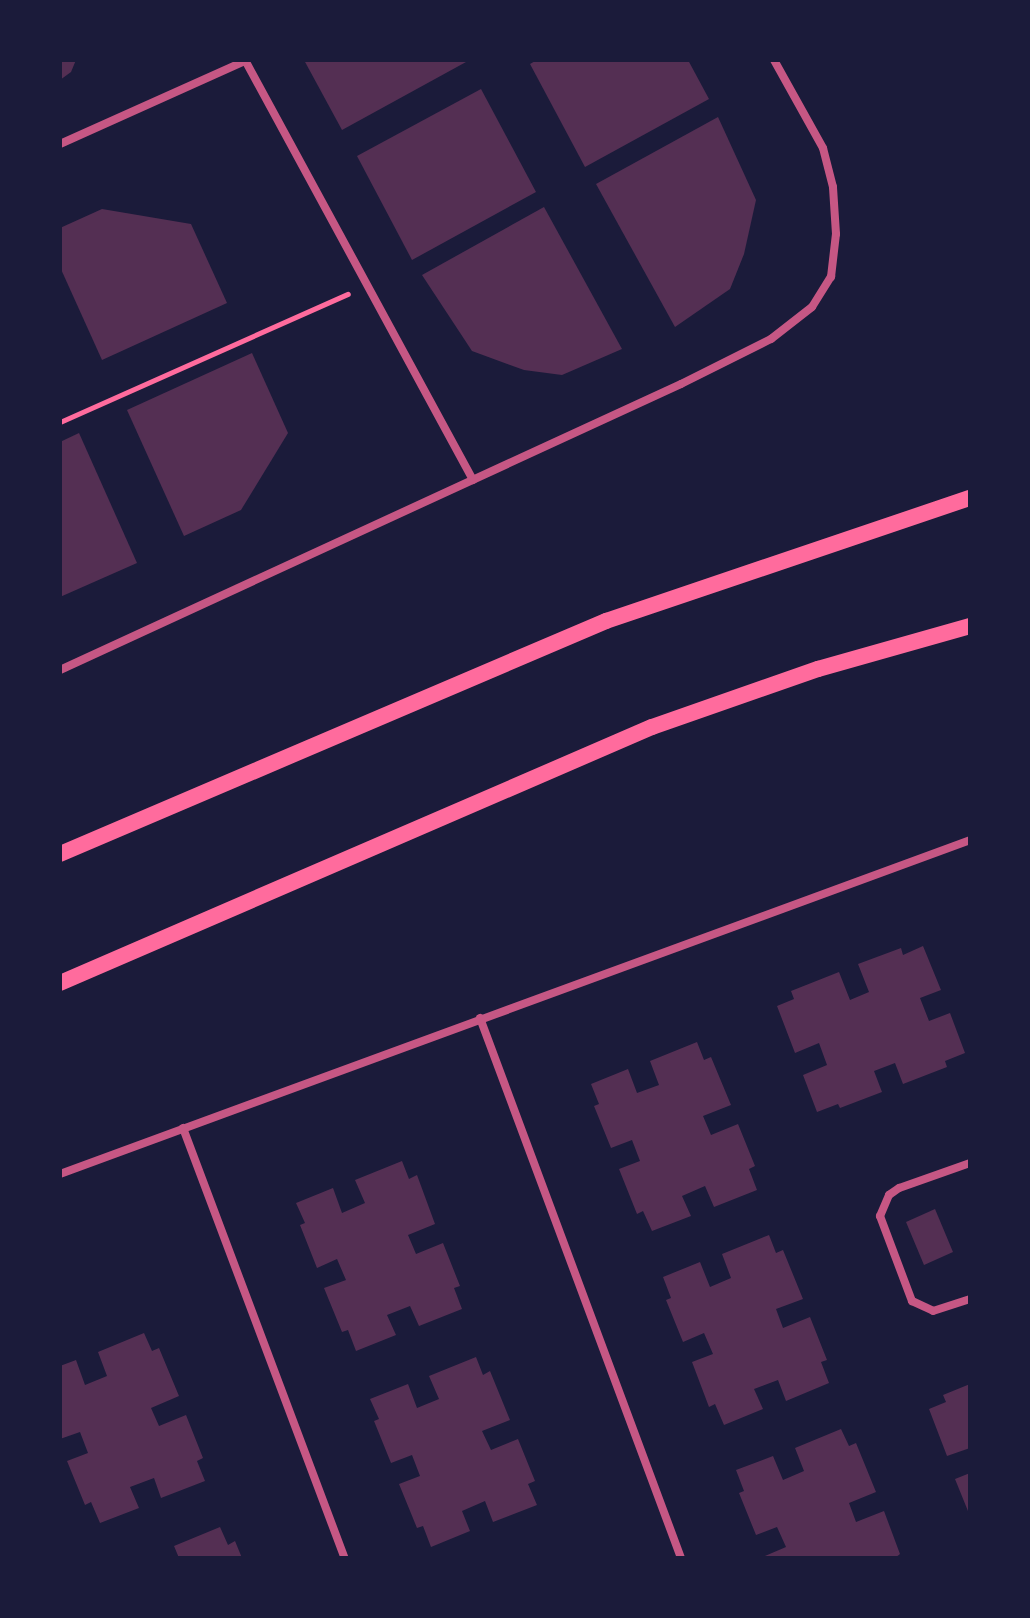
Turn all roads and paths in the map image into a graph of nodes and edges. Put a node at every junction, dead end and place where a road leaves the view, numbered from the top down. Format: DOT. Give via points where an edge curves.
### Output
graph roads {
  1 [pos="774,60"];
  2 [pos="245,61"];
  3 [pos="60,144"];
  4 [pos="367,285"];
  5 [pos="60,422"];
  6 [pos="473,480"];
  7 [pos="970,498"];
  8 [pos="970,626"];
  9 [pos="60,670"];
  10 [pos="970,840"];
  11 [pos="60,854"];
  12 [pos="60,983"];
  13 [pos="480,1018"];
  14 [pos="183,1128"];
  15 [pos="970,1163"];
  16 [pos="60,1174"];
  17 [pos="970,1299"];
  18 [pos="345,1558"];
  19 [pos="681,1558"];
  1 -- 6 [label="street" via="823,148 833,187 836,234 831,277 812,307 771,339"];
  2 -- 3 [label="street"];
  2 -- 4 [label="street"];
  4 -- 5 [label="path"];
  4 -- 6 [label="street"];
  6 -- 9 [label="street"];
  7 -- 11 [label="main road" via="606,621"];
  8 -- 12 [label="main road" via="818,669 652,727"];
  10 -- 13 [label="street"];
  13 -- 14 [label="street"];
  13 -- 19 [label="street"];
  14 -- 16 [label="street"];
  14 -- 18 [label="street"];
  15 -- 17 [label="street" via="899,1188 889,1195 880,1216 912,1301 933,1311"];
}
